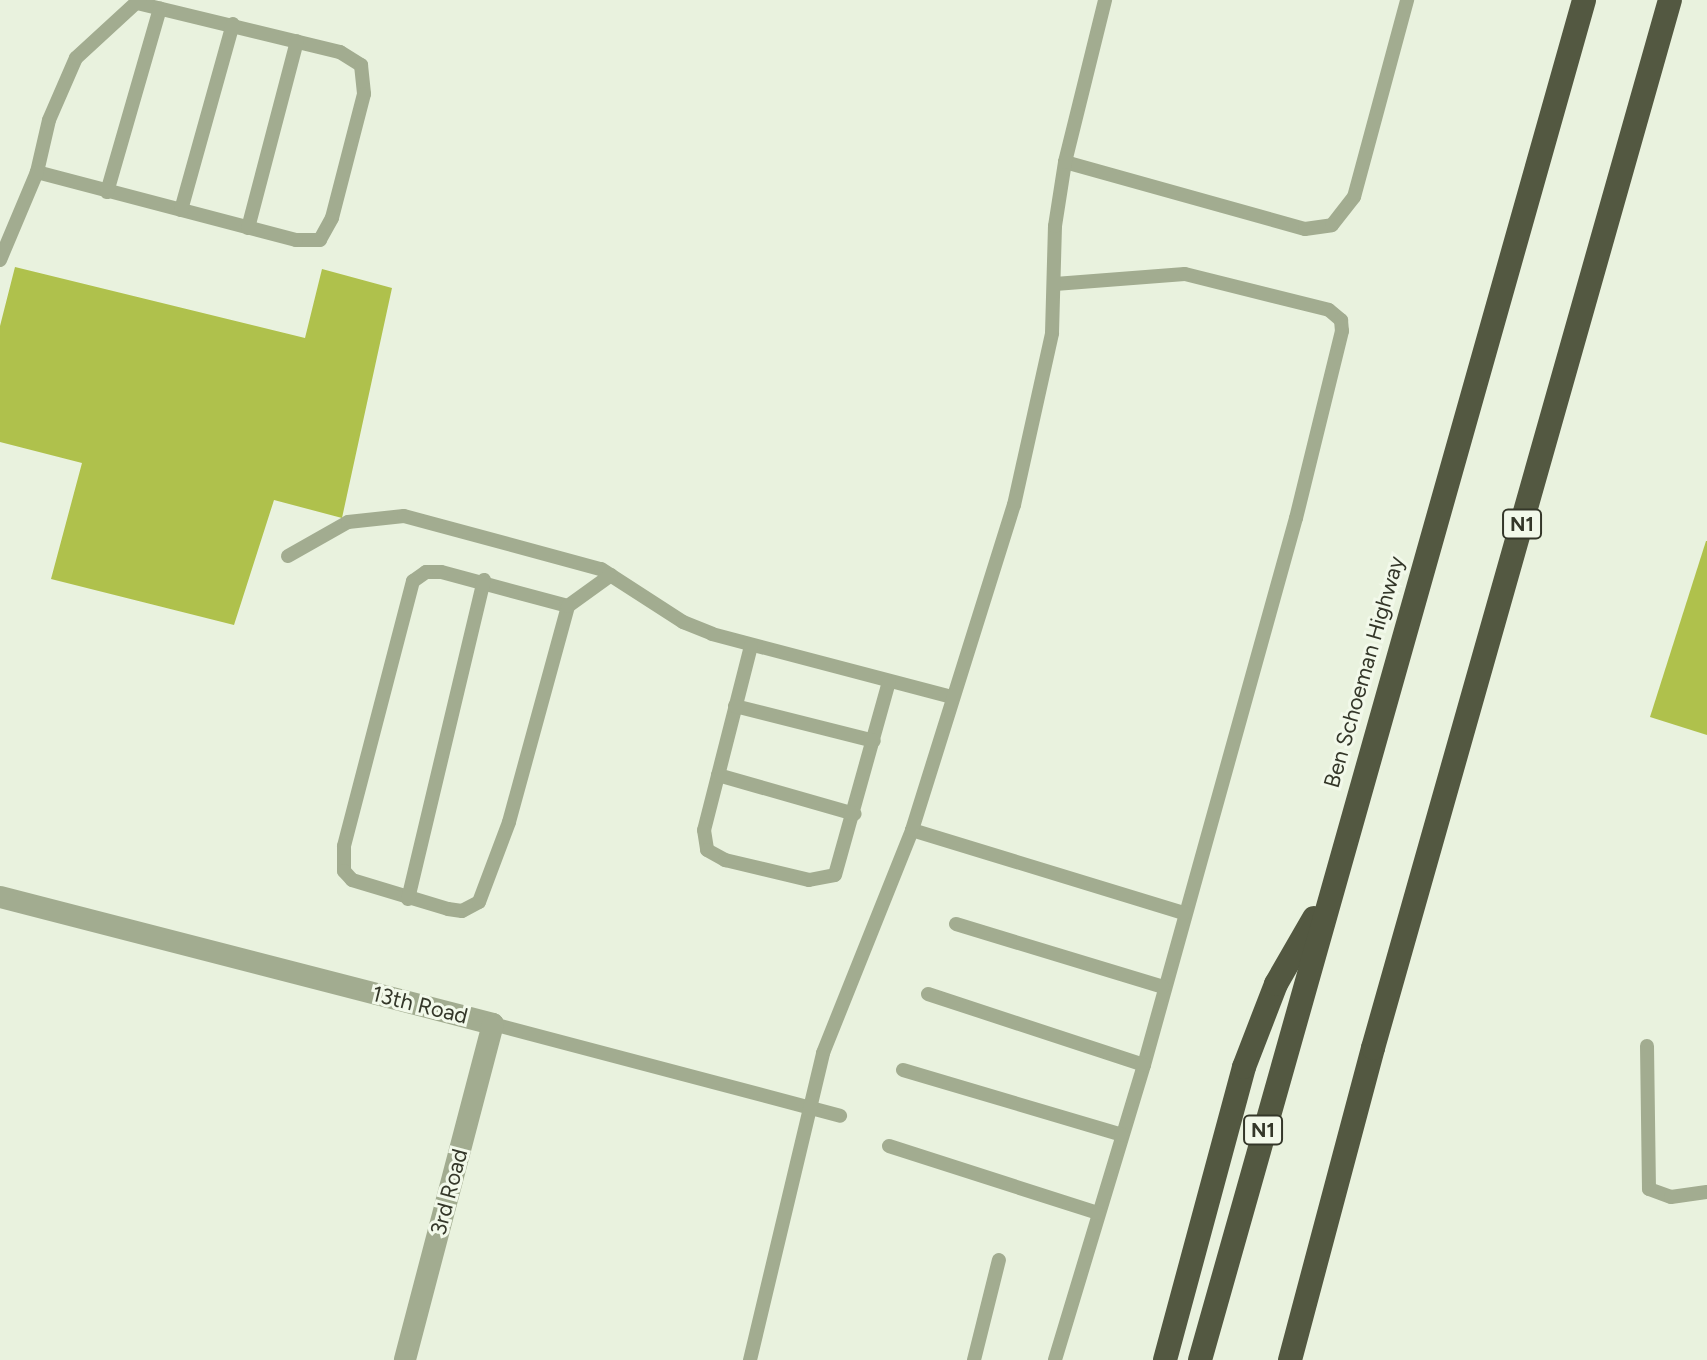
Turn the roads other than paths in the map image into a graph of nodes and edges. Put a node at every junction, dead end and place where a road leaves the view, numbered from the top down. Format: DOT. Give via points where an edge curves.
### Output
graph roads {
  1 [pos="1105,0"];
  2 [pos="1407,0"];
  3 [pos="1584,0"];
  4 [pos="1670,0"];
  5 [pos="138,2"];
  6 [pos="160,8"];
  7 [pos="233,24"];
  8 [pos="297,41"];
  9 [pos="1065,162"];
  10 [pos="37,172"];
  11 [pos="107,192"];
  12 [pos="181,210"];
  13 [pos="248,228"];
  14 [pos="0,260"];
  15 [pos="1055,284"];
  16 [pos="288,556"];
  17 [pos="611,575"];
  18 [pos="484,580"];
  19 [pos="568,606"];
  20 [pos="751,646"];
  21 [pos="889,682"];
  22 [pos="952,697"];
  23 [pos="735,706"];
  24 [pos="874,741"];
  25 [pos="718,775"];
  26 [pos="855,814"];
  27 [pos="912,830"];
  28 [pos="0,897"];
  29 [pos="408,899"];
  30 [pos="1326,900"];
  31 [pos="1184,913"];
  32 [pos="956,924"];
  33 [pos="1163,987"];
  34 [pos="928,994"];
  35 [pos="493,1024"];
  36 [pos="1647,1046"];
  37 [pos="1144,1065"];
  38 [pos="903,1070"];
  39 [pos="809,1107"];
  40 [pos="840,1116"];
  41 [pos="1122,1135"];
  42 [pos="889,1146"];
  43 [pos="1707,1192"];
  44 [pos="1098,1213"];
  45 [pos="999,1260"];
  46 [pos="1303,1315"];
  47 [pos="405,1360"];
  48 [pos="750,1360"];
  49 [pos="974,1360"];
  50 [pos="1055,1360"];
  51 [pos="1165,1360"];
  52 [pos="1200,1360"];
  53 [pos="1290,1360"];
  54 [pos="1299,1360"];
  1 -- 9 [label="lane"];
  2 -- 9 [label="lane" via="1354,197 1332,225 1305,229"];
  3 -- 30 [label="highway, Ben Schoeman Highway / N1"];
  4 -- 46 [label="highway, N1" via="1373,1048"];
  5 -- 6 [label="lane"];
  5 -- 10 [label="lane" via="76,58 49,120"];
  6 -- 7 [label="lane"];
  6 -- 11 [label="lane"];
  7 -- 8 [label="lane"];
  7 -- 12 [label="lane"];
  8 -- 13 [label="lane"];
  8 -- 13 [label="lane" via="356,59 364,75 364,94 332,218 326,233 309,242"];
  9 -- 15 [label="lane" via="1055,226"];
  10 -- 11 [label="lane"];
  10 -- 14 [label="lane"];
  11 -- 12 [label="lane"];
  12 -- 13 [label="lane"];
  15 -- 22 [label="lane" via="1052,333 1014,505"];
  15 -- 31 [label="lane" via="1185,274 1329,310 1341,320 1342,344 1327,402"];
  16 -- 17 [label="lane" via="348,522 404,516 573,559"];
  17 -- 19 [label="lane"];
  17 -- 20 [label="lane" via="683,622"];
  18 -- 19 [label="lane"];
  18 -- 29 [label="lane"];
  18 -- 29 [label="lane" via="426,572 413,581 344,846 344,871 352,880"];
  19 -- 29 [label="lane" via="488,888 479,902 462,911"];
  20 -- 21 [label="lane"];
  20 -- 23 [label="lane"];
  21 -- 22 [label="lane"];
  21 -- 24 [label="lane"];
  22 -- 27 [label="lane"];
  23 -- 24 [label="lane"];
  23 -- 25 [label="lane"];
  24 -- 26 [label="lane"];
  25 -- 26 [label="lane"];
  25 -- 26 [label="lane" via="704,841 710,855 725,860 827,880 840,869"];
  27 -- 31 [label="lane"];
  27 -- 39 [label="lane" via="838,1010"];
  28 -- 35 [label="street, 13th Road"];
  30 -- 51 [label="highway" via="1296,945 1261,1019"];
  30 -- 52 [label="highway, Ben Schoeman Highway / N1"];
  31 -- 33 [label="lane"];
  32 -- 33 [label="lane"];
  33 -- 37 [label="lane"];
  34 -- 37 [label="lane"];
  35 -- 39 [label="lane, 13th Road"];
  35 -- 47 [label="street, 3rd Road"];
  36 -- 43 [label="lane" via="1649,1189 1671,1197"];
  37 -- 41 [label="lane"];
  38 -- 41 [label="lane"];
  39 -- 40 [label="lane, 13th Road"];
  39 -- 48 [label="lane"];
  41 -- 44 [label="lane"];
  42 -- 44 [label="lane"];
  44 -- 50 [label="lane"];
  45 -- 49 [label="lane"];
  46 -- 53 [label="highway, N1"];
  46 -- 54 [label="highway"];
}
